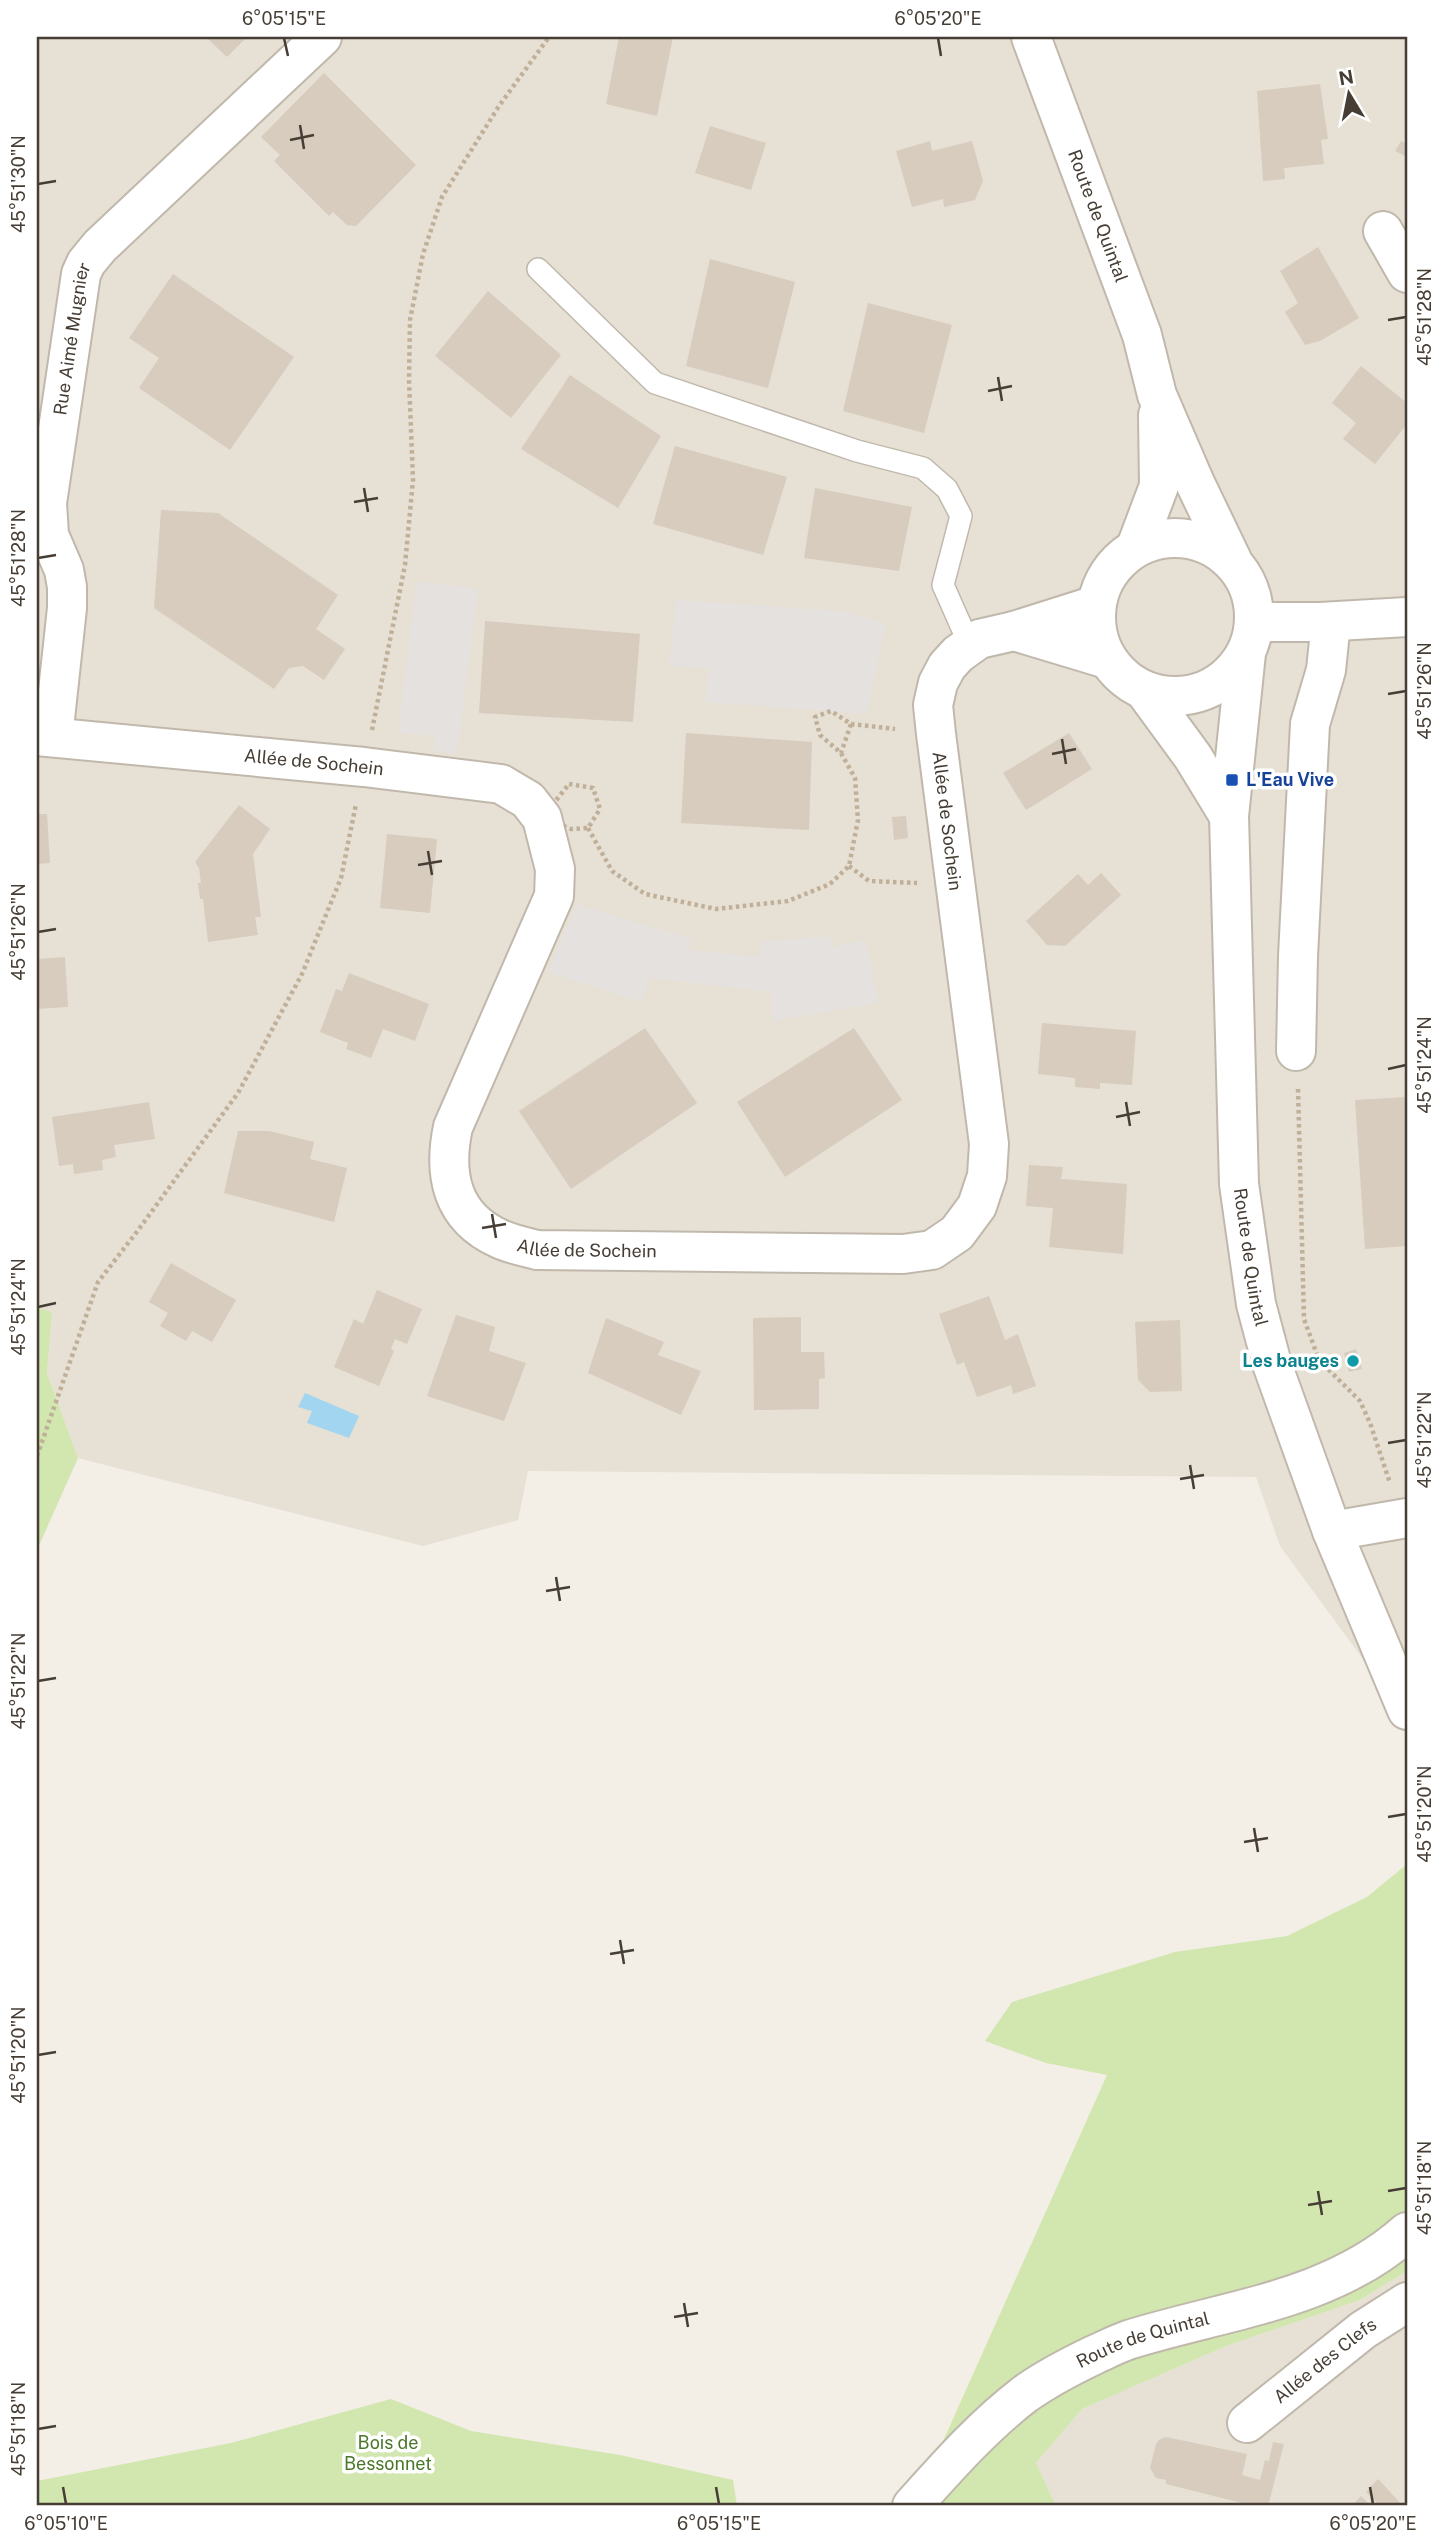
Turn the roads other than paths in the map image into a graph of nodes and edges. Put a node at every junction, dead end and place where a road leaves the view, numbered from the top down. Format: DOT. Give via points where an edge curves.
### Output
graph roads {
  1 [pos="322,37"];
  2 [pos="1031,37"];
  3 [pos="1383,231"];
  4 [pos="538,269"];
  5 [pos="1407,273"];
  6 [pos="1157,395"];
  7 [pos="42,521"];
  8 [pos="1136,547"];
  9 [pos="1232,560"];
  10 [pos="1096,605"];
  11 [pos="1407,617"];
  12 [pos="1331,622"];
  13 [pos="1014,631"];
  14 [pos="1251,638"];
  15 [pos="970,646"];
  16 [pos="1107,659"];
  17 [pos="1144,690"];
  18 [pos="45,736"];
  19 [pos="1229,816"];
  20 [pos="1296,1051"];
  21 [pos="1404,1519"];
  22 [pos="1332,1531"];
  23 [pos="1407,1710"];
  24 [pos="1407,2232"];
  25 [pos="1407,2302"];
  26 [pos="1247,2423"];
  27 [pos="913,2505"];
  1 -- 7 [label="street, Rue Aimé Mugnier" via="86,263 78,284"];
  2 -- 6 [label="street, Route de Quintal" via="1142,335"];
  3 -- 5 [label="street"];
  4 -- 15 [label="lane" via="655,383 857,451 923,468 947,489 961,516 943,585"];
  6 -- 8 [label="street, Route de Quintal" via="1159,486"];
  6 -- 9 [label="street, Route de Quintal"];
  7 -- 18 [label="street, Rue Aimé Mugnier" via="67,587"];
  8 -- 9 [label="street" via="1169,537 1203,542"];
  8 -- 10 [label="street" via="1109,571"];
  9 -- 14 [label="street" via="1250,588"];
  10 -- 13 [label="street, Allée de Sochein"];
  10 -- 16 [label="street" via="1097,633"];
  11 -- 12 [label="street"];
  12 -- 14 [label="street"];
  12 -- 20 [label="street" via="1326,670 1310,724"];
  13 -- 15 [label="street, Allée de Sochein" via="979,639"];
  13 -- 16 [label="street, Allée de Sochein"];
  14 -- 17 [label="street" via="1228,677 1202,692 1173,697"];
  14 -- 19 [label="street, Route de Quintal"];
  15 -- 18 [label="street, Allée de Sochein" via="947,666 933,705 989,1144 987,1176 978,1206 957,1233 932,1250 903,1254 537,1250 499,1239 460,1205 449,1179 447,1152 453,1127 554,896 555,869 548,839 528,800 501,784"];
  16 -- 17 [label="street" via="1123,677"];
  17 -- 19 [label="street, Route de Quintal" via="1194,757"];
  19 -- 22 [label="street, Route de Quintal" via="1239,1184 1256,1304 1272,1364"];
  21 -- 22 [label="street"];
  22 -- 23 [label="street, Route de Quintal"];
  24 -- 27 [label="street, Route de Quintal" via="1366,2263 1326,2283 1126,2340 1077,2363 1026,2394 971,2442"];
  25 -- 26 [label="street, Allée des Clefs" via="1363,2330"];
}
